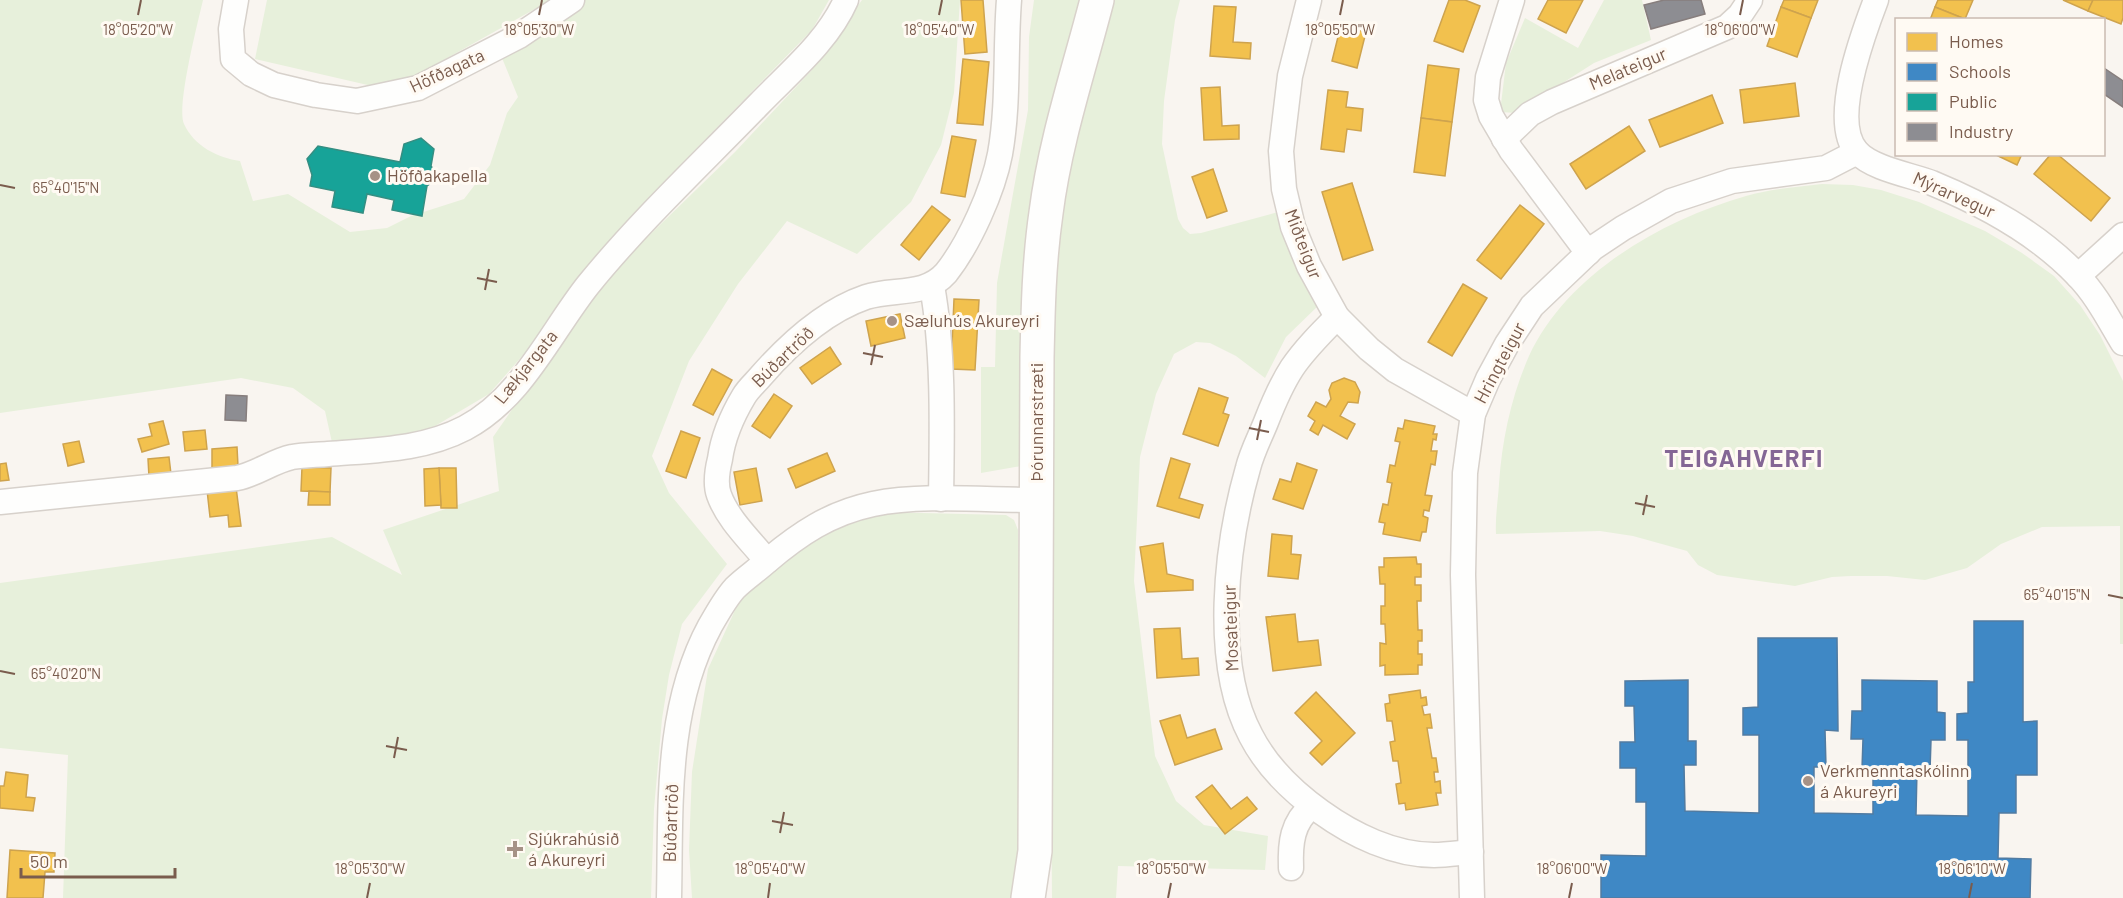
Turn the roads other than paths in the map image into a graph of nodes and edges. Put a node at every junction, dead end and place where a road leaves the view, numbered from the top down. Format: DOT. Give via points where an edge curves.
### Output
graph roads {
  1 [pos="236,0"];
  2 [pos="572,0"];
  3 [pos="846,0"];
  4 [pos="1009,0"];
  5 [pos="1097,0"];
  6 [pos="1309,0"];
  7 [pos="1512,0"];
  8 [pos="1750,0"];
  9 [pos="1876,0"];
  10 [pos="1504,139"];
  11 [pos="1857,152"];
  12 [pos="2123,235"];
  13 [pos="1588,253"];
  14 [pos="2078,276"];
  15 [pos="932,286"];
  16 [pos="1337,317"];
  17 [pos="2123,343"];
  18 [pos="1473,414"];
  19 [pos="941,499"];
  20 [pos="1036,500"];
  21 [pos="0,502"];
  22 [pos="767,561"];
  23 [pos="1312,806"];
  24 [pos="1035,852"];
  25 [pos="1470,852"];
  26 [pos="1290,868"];
  27 [pos="669,898"];
  28 [pos="1028,898"];
  29 [pos="1042,898"];
  30 [pos="1472,898"];
  1 -- 2 [label="street, Höfðagata" via="231,28 233,59 251,74 274,85 357,101 418,88 519,36"];
  3 -- 21 [label="street, Lækjargata" via="812,50 588,285 518,382 498,404 467,427 436,440 403,447 294,457 237,478"];
  4 -- 15 [label="street" via="1000,155 969,240"];
  5 -- 20 [label="street, Þórunnarstræti" via="1058,147 1046,213 1037,348"];
  6 -- 16 [label="street, Miðteigur" via="1284,114 1284,189 1293,227 1309,266"];
  7 -- 10 [label="street" via="1488,77 1486,100"];
  8 -- 10 [label="street, Melateigur" via="1726,27 1552,102 1530,114"];
  9 -- 11 [label="street" via="1858,49 1847,107 1847,133"];
  10 -- 13 [label="street"];
  11 -- 13 [label="street, Hringteigur" via="1826,168 1732,181 1671,201"];
  11 -- 14 [label="street, Mýrarvegur" via="1871,162 1924,180 1995,212"];
  12 -- 14 [label="street"];
  13 -- 18 [label="street, Hringteigur" via="1532,306 1507,344"];
  14 -- 17 [label="street, Mýrarvegur"];
  15 -- 19 [label="street" via="942,438"];
  15 -- 22 [label="street, Búðartröð" via="867,297 840,309 777,358 745,394 723,438 717,475 719,495"];
  16 -- 18 [label="street, Miðteigur" via="1395,370"];
  16 -- 23 [label="street, Mosateigur" via="1292,368 1248,466 1234,523 1227,611 1228,658 1250,735 1271,766"];
  18 -- 25 [label="street, Hringteigur" via="1465,473 1463,575"];
  19 -- 20 [label="street, Búðartröð"];
  19 -- 22 [label="street, Búðartröð" via="874,504 832,516"];
  20 -- 24 [label="street, Þórunnarstræti"];
  22 -- 27 [label="street, Búðartröð" via="735,588 717,614 701,644 683,699 672,774"];
  23 -- 25 [label="street, Mosateigur" via="1363,838 1399,850 1433,855"];
  23 -- 26 [label="street" via="1296,825 1290,842"];
  24 -- 28 [label="street, Þórunnarstræti"];
  24 -- 29 [label="street, Þórunnarstræti"];
  25 -- 30 [label="street, Hringteigur"];
}
